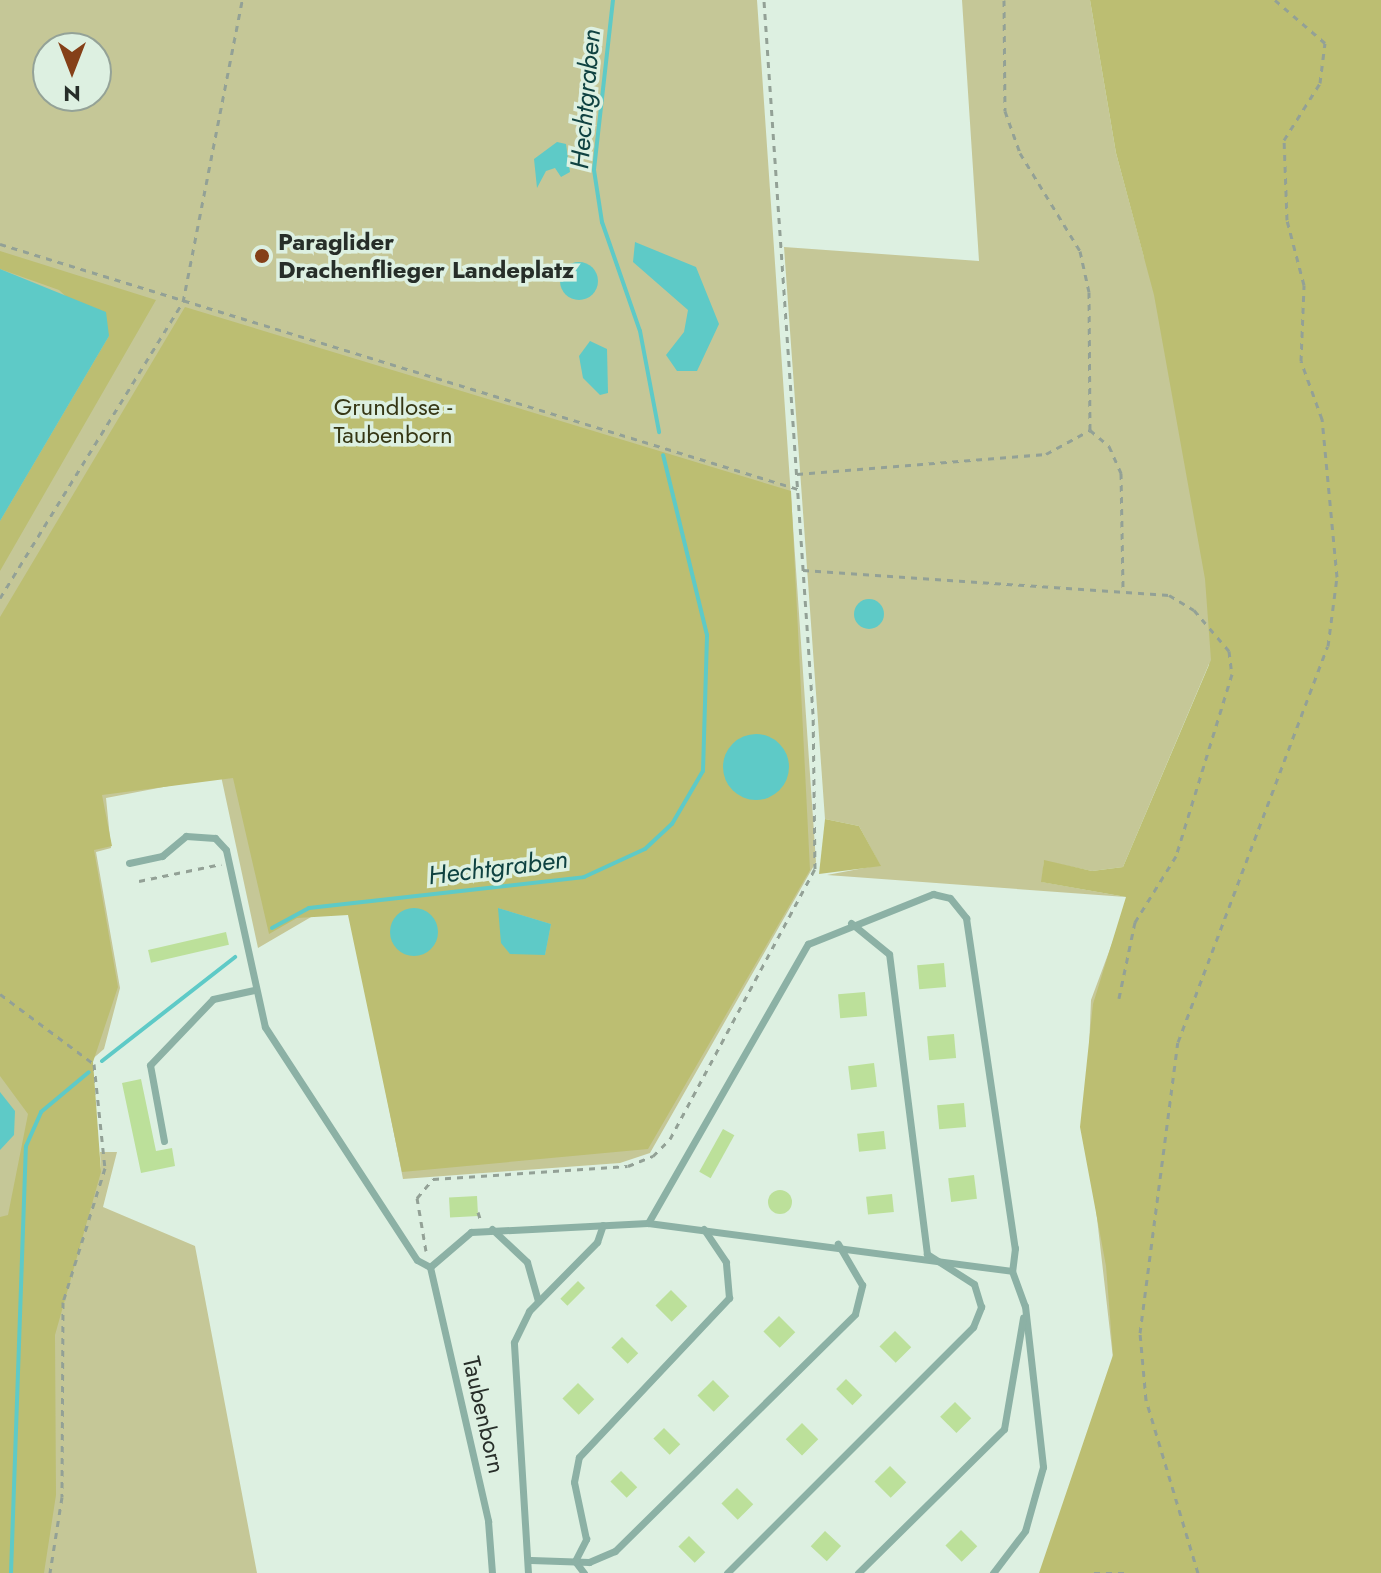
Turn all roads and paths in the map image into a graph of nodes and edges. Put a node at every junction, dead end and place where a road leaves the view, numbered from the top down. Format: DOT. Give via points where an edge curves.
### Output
graph roads {
  1 [pos="242,0"];
  2 [pos="764,0"];
  3 [pos="1004,0"];
  4 [pos="1275,0"];
  5 [pos="0,244"];
  6 [pos="183,302"];
  7 [pos="1090,430"];
  8 [pos="797,474"];
  9 [pos="798,489"];
  10 [pos="803,570"];
  11 [pos="1123,589"];
  12 [pos="0,598"];
  13 [pos="228,862"];
  14 [pos="129,863"];
  15 [pos="139,881"];
  16 [pos="851,923"];
  17 [pos="254,990"];
  18 [pos="0,994"];
  19 [pos="1119,998"];
  20 [pos="164,1141"];
  21 [pos="648,1223"];
  22 [pos="603,1225"];
  23 [pos="492,1229"];
  24 [pos="704,1229"];
  25 [pos="838,1244"];
  26 [pos="927,1254"];
  27 [pos="430,1267"];
  28 [pos="1012,1271"];
  29 [pos="538,1301"];
  30 [pos="1025,1306"];
  31 [pos="531,1560"];
  32 [pos="575,1561"];
  33 [pos="50,1573"];
  34 [pos="492,1573"];
  35 [pos="528,1573"];
  36 [pos="584,1573"];
  37 [pos="727,1573"];
  38 [pos="858,1573"];
  39 [pos="993,1573"];
  40 [pos="1094,1573"];
  41 [pos="1129,1573"];
  42 [pos="1198,1573"];
  1 -- 6 [label="path"];
  2 -- 8 [label="path"];
  3 -- 7 [label="path" via="1005,111 1020,153 1080,251 1089,292"];
  4 -- 42 [label="path" via="1325,43 1320,83 1284,140 1287,220 1304,285 1301,361 1322,419 1337,577 1328,646 1178,1042 1140,1333 1146,1400"];
  5 -- 6 [label="path"];
  6 -- 9 [label="path"];
  6 -- 12 [label="path"];
  7 -- 8 [label="path" via="1046,454"];
  7 -- 11 [label="path" via="1109,446 1121,473"];
  8 -- 9 [label="path"];
  9 -- 10 [label="path"];
  10 -- 11 [label="path"];
  10 -- 27 [label="path" via="817,806 815,869 806,898 670,1139 653,1156 628,1166 433,1179 417,1198"];
  11 -- 19 [label="path" via="1169,595 1194,610 1229,651 1232,674 1176,856 1135,922"];
  13 -- 14 [label="lane" via="215,838 200,834 177,839 162,856"];
  13 -- 15 [label="path"];
  13 -- 17 [label="lane"];
  16 -- 21 [label="lane" via="808,944 789,969"];
  16 -- 26 [label="lane" via="889,954"];
  16 -- 28 [label="lane" via="933,894 950,898 966,918 1015,1248"];
  17 -- 20 [label="lane" via="213,999 150,1065"];
  17 -- 27 [label="lane" via="282,1060 417,1260"];
  18 -- 33 [label="path" via="94,1064 105,1168 63,1302 62,1497"];
  21 -- 22 [label="lane"];
  21 -- 24 [label="lane"];
  22 -- 23 [label="lane"];
  22 -- 29 [label="lane" via="597,1242"];
  23 -- 27 [label="lane" via="460,1237"];
  23 -- 29 [label="lane" via="527,1262"];
  24 -- 25 [label="lane"];
  24 -- 32 [label="lane" via="726,1262 729,1298 579,1457 574,1482 586,1539"];
  25 -- 26 [label="lane"];
  25 -- 32 [label="lane" via="862,1285 855,1314 615,1551"];
  26 -- 28 [label="lane"];
  26 -- 37 [label="lane" via="974,1284 981,1307 973,1327"];
  27 -- 34 [label="lane, Taubenborn" via="488,1521"];
  28 -- 30 [label="lane"];
  29 -- 31 [label="lane" via="514,1342"];
  30 -- 38 [label="lane" via="1004,1429"];
  30 -- 39 [label="lane" via="1043,1467 1025,1531"];
  31 -- 32 [label="lane"];
  31 -- 35 [label="lane"];
  32 -- 36 [label="lane"];
  40 -- 41 [label="path"];
}
